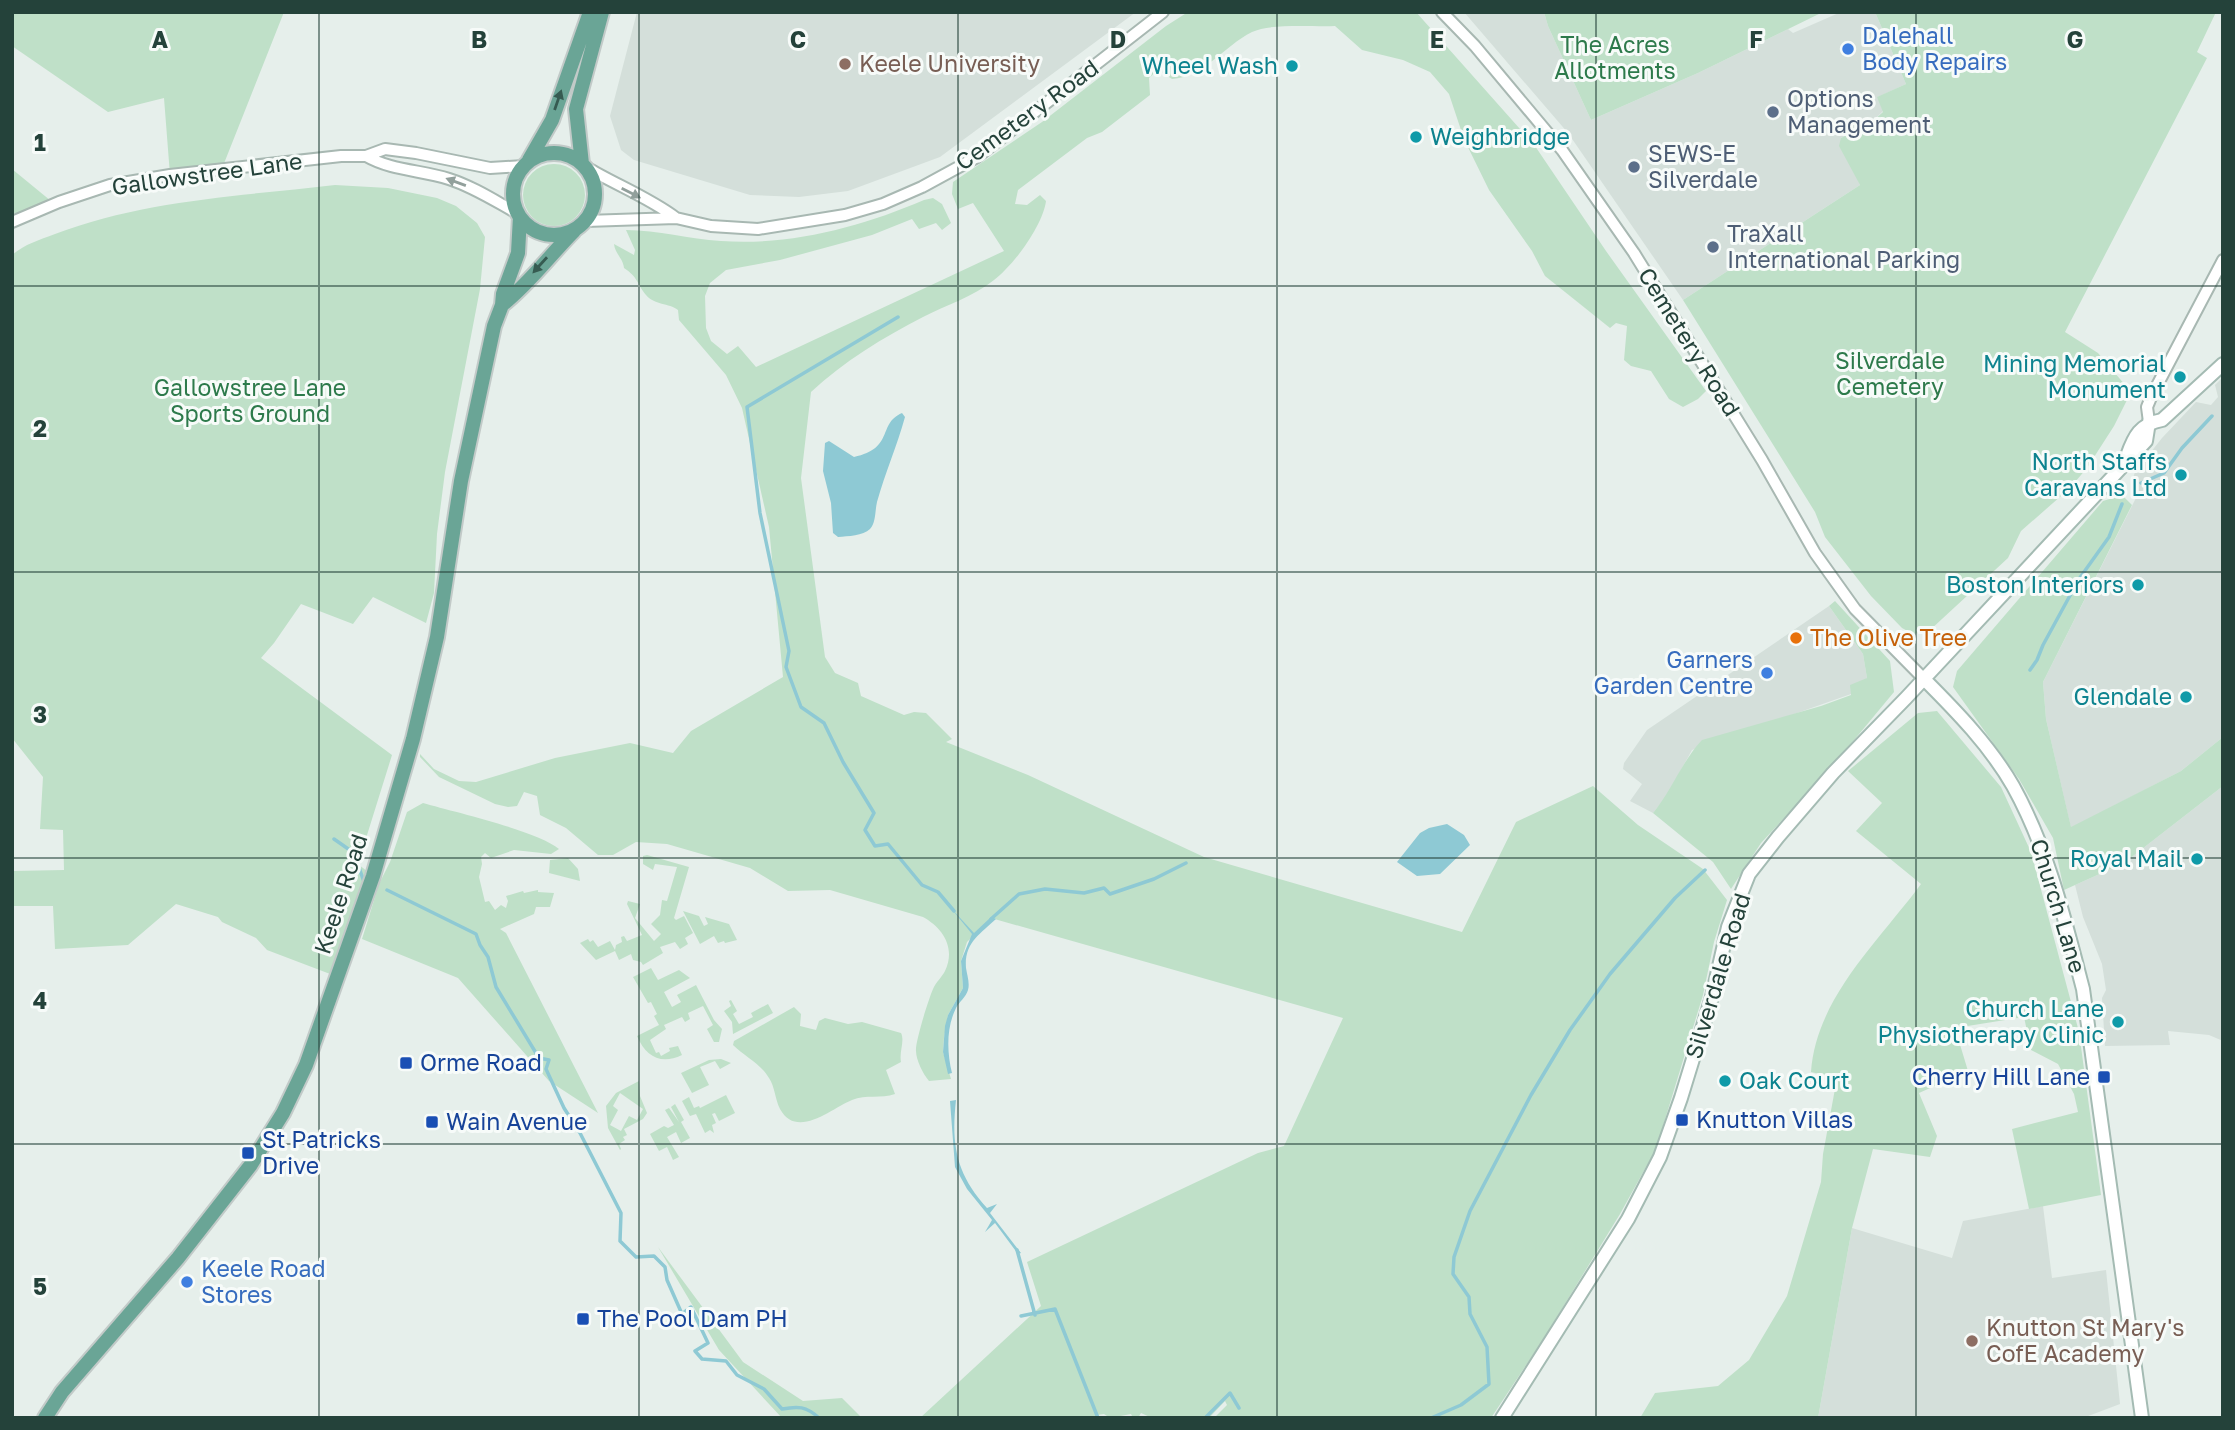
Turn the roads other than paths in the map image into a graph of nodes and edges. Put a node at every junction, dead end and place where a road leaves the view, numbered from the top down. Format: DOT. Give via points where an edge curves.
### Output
graph roads {
  1 [pos="590,12"];
  2 [pos="602,12"];
  3 [pos="1163,12"];
  4 [pos="1442,12"];
  5 [pos="366,156"];
  6 [pos="526,163"];
  7 [pos="584,165"];
  8 [pos="519,215"];
  9 [pos="676,218"];
  10 [pos="12,222"];
  11 [pos="583,223"];
  12 [pos="2223,260"];
  13 [pos="502,305"];
  14 [pos="2223,364"];
  15 [pos="2149,422"];
  16 [pos="1924,679"];
  17 [pos="45,1418"];
  18 [pos="1502,1418"];
  19 [pos="2142,1418"];
  6 -- 1 [label="main road, one-way" via="552,120"];
  2 -- 7 [label="main road" via="576,109"];
  3 -- 9 [label="street, Cemetery Road" via="977,157 883,204 758,229"];
  4 -- 16 [label="street, Cemetery Road" via="1562,150 1634,253 1815,553 1855,609"];
  5 -- 6 [label="street, Gallowstree Lane" via="385,149 490,168"];
  8 -- 5 [label="street, Gallowstree Lane, one-way" via="466,185 380,164"];
  5 -- 10 [label="street, Gallowstree Lane" via="110,185"];
  6 -- 7 [label="main road" via="542,154 558,153"];
  6 -- 8 [label="main road" via="513,189"];
  7 -- 9 [label="street, Cemetery Road, one-way"];
  7 -- 11 [label="main road" via="595,190 593,206"];
  8 -- 11 [label="main road" via="533,230 548,235 565,234"];
  8 -- 13 [label="main road, Keele Road" via="518,253"];
  9 -- 11 [label="street, Cemetery Road"];
  11 -- 13 [label="main road, Keele Road, one-way"];
  12 -- 15 [label="street" via="2152,395 2147,407"];
  13 -- 17 [label="main road, Keele Road" via="461,481 437,637 413,739 373,876 306,1065 283,1113 236,1185"];
  14 -- 15 [label="main road" via="2162,420"];
  15 -- 16 [label="main road, Silverdale Road" via="2137,432 2124,463"];
  16 -- 18 [label="main road, Silverdale Road" via="1833,773 1749,874 1728,927 1712,997 1660,1157 1628,1219"];
  16 -- 19 [label="main road, Church Lane" via="1990,752 2012,785 2039,839 2057,895 2083,989"];
}
